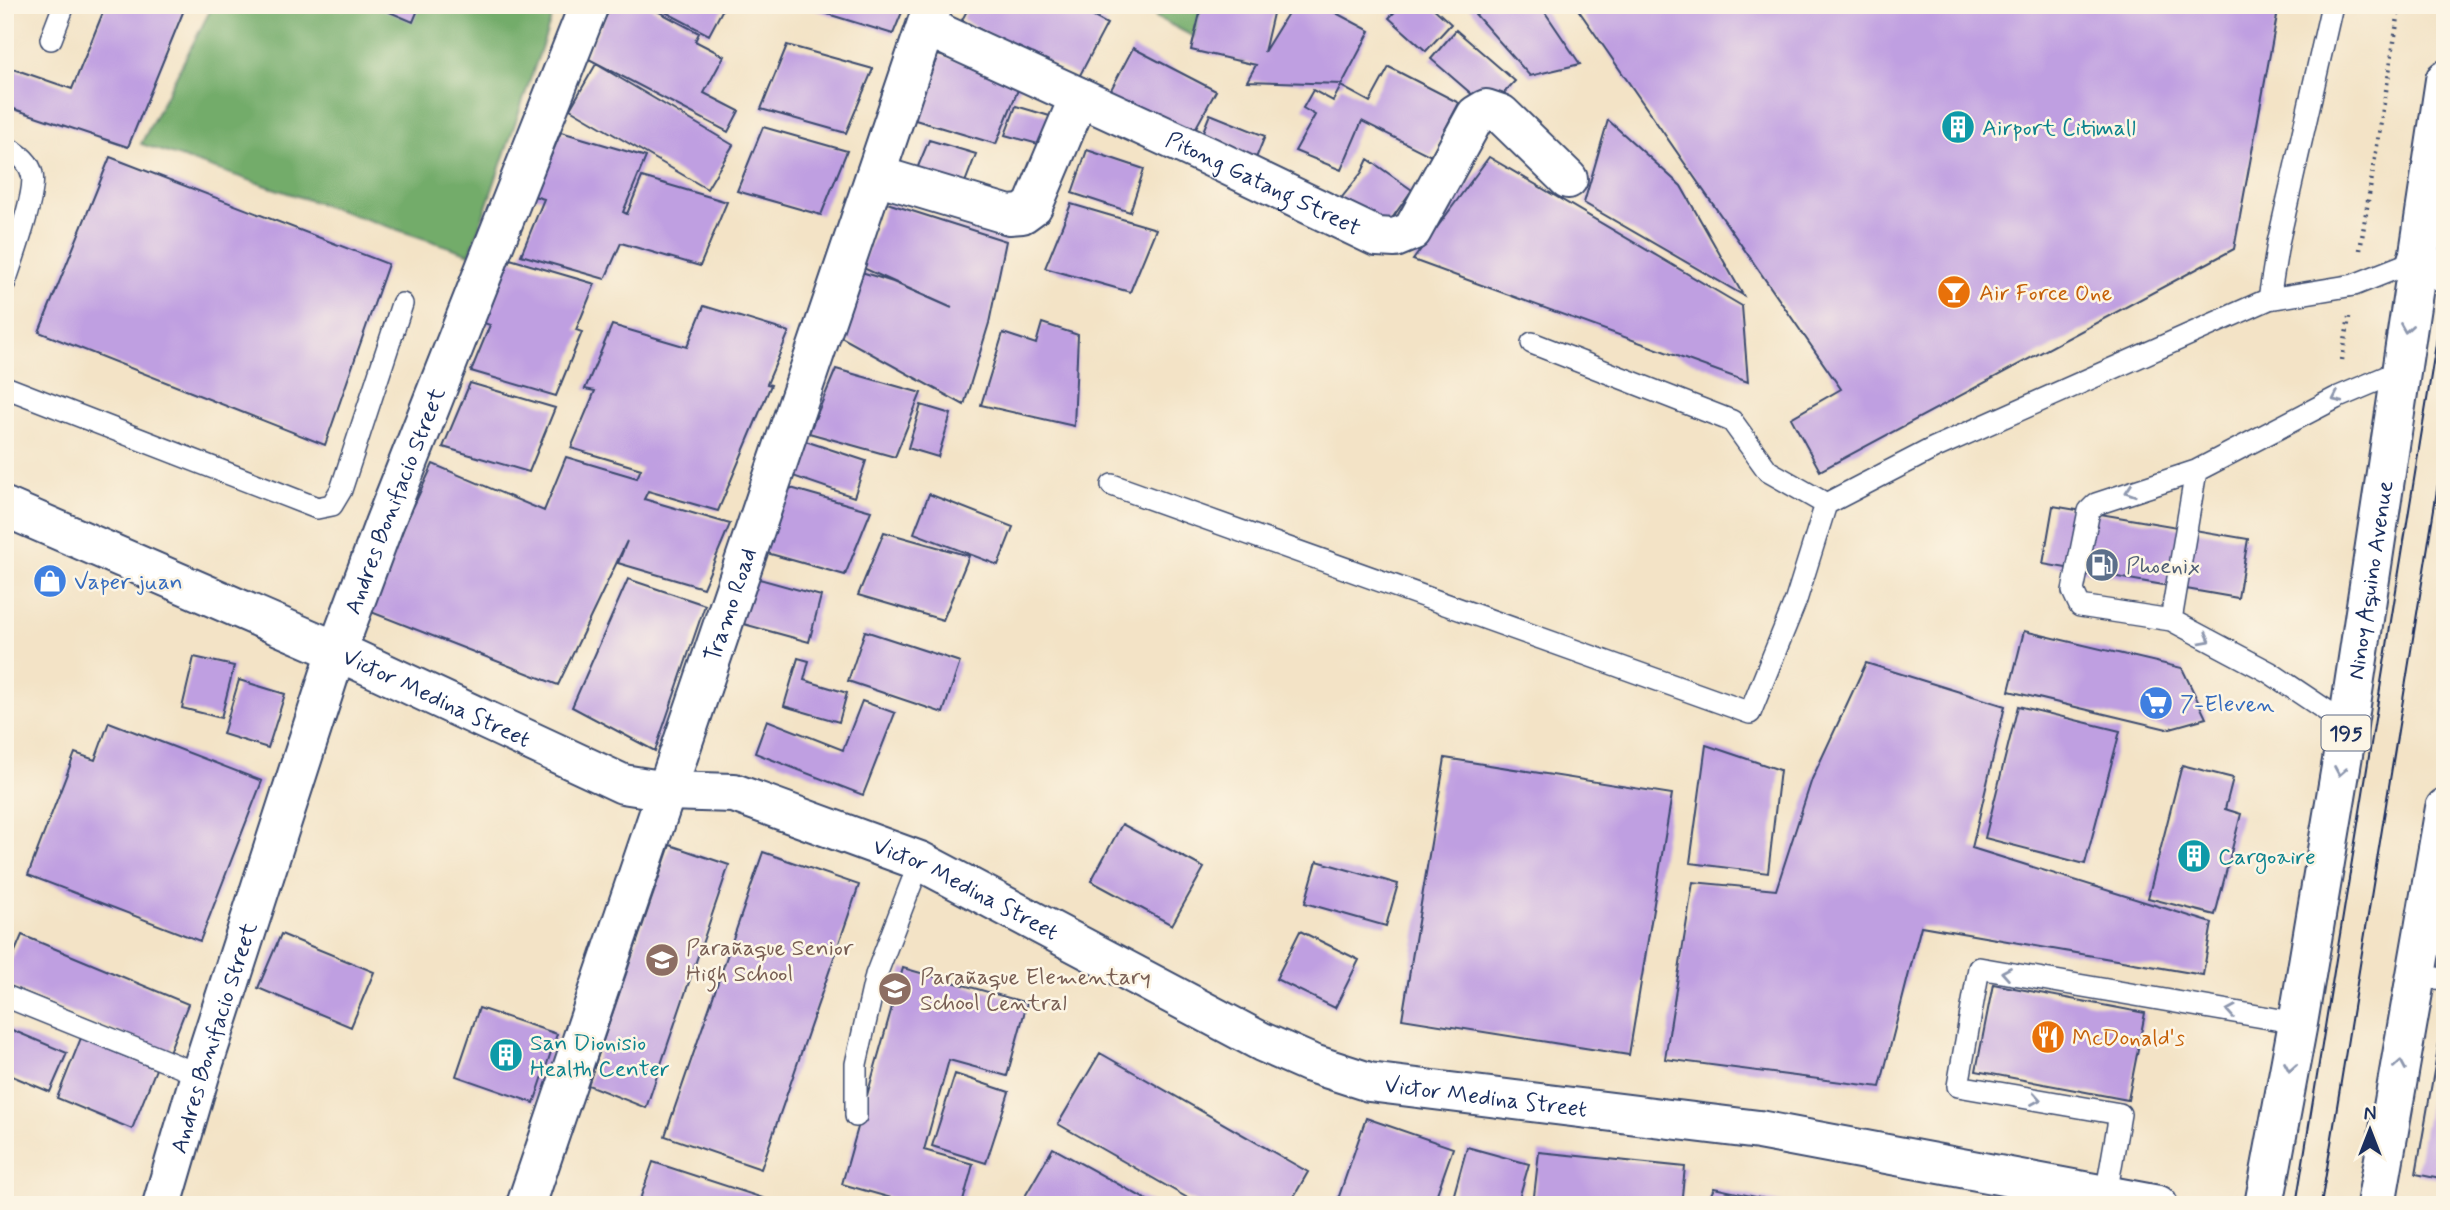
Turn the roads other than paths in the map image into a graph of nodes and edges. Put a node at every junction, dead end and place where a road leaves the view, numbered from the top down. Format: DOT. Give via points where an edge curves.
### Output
graph roads {
  1 [pos="64,5"];
  2 [pos="589,5"];
  3 [pos="2332,5"];
  4 [pos="930,16"];
  5 [pos="51,39"];
  6 [pos="2445,80"];
  7 [pos="1079,97"];
  8 [pos="5,147"];
  9 [pos="876,175"];
  10 [pos="1568,179"];
  11 [pos="2435,265"];
  12 [pos="5,282"];
  13 [pos="2269,299"];
  14 [pos="402,304"];
  15 [pos="1532,343"];
  16 [pos="2400,371"];
  17 [pos="5,387"];
  18 [pos="2196,471"];
  19 [pos="1112,485"];
  20 [pos="1826,504"];
  21 [pos="5,507"];
  22 [pos="2171,620"];
  23 [pos="337,651"];
  24 [pos="2348,725"];
  25 [pos="667,790"];
  26 [pos="2445,808"];
  27 [pos="920,861"];
  28 [pos="2430,978"];
  29 [pos="5,996"];
  30 [pos="2298,1023"];
  31 [pos="200,1075"];
  32 [pos="856,1116"];
  33 [pos="2106,1195"];
  34 [pos="162,1205"];
  35 [pos="526,1205"];
  36 [pos="2158,1205"];
  37 [pos="2264,1205"];
  38 [pos="2376,1205"];
  1 -- 5 [label="lane"];
  2 -- 23 [label="main road, Andres Bonifacio Street"];
  3 -- 13 [label="lane"];
  4 -- 7 [label="main road, Pitong Gatang Street"];
  4 -- 9 [label="main road, Tramo Road"];
  6 -- 11 [label="main road, Ninoy Aquino Avenue / 195"];
  7 -- 9 [label="main road" via="1033,206 1022,214 1009,215"];
  7 -- 10 [label="main road, Pitong Gatang Street" via="1377,237 1395,238 1412,231 1476,115 1486,109 1501,114"];
  8 -- 12 [label="lane" via="26,161 33,174"];
  9 -- 25 [label="main road, Tramo Road"];
  11 -- 13 [label="lane"];
  11 -- 16 [label="main road, Ninoy Aquino Avenue / 195, one-way"];
  13 -- 20 [label="lane" via="1934,448"];
  14 -- 17 [label="lane" via="332,505 317,508"];
  15 -- 20 [label="lane" via="1732,421 1768,471"];
  16 -- 18 [label="lane, one-way" via="2336,398"];
  16 -- 24 [label="main road, Ninoy Aquino Avenue / 195"];
  18 -- 22 [label="lane"];
  18 -- 22 [label="lane, one-way" via="2096,504 2090,511 2073,591 2080,606"];
  19 -- 20 [label="lane" via="1750,713 1796,600"];
  21 -- 23 [label="main road, Victor Medina Street"];
  22 -- 24 [label="lane, one-way" via="2269,672"];
  23 -- 25 [label="main road, Victor Medina Street" via="623,784"];
  23 -- 31 [label="main road, Andres Bonifacio Street"];
  24 -- 30 [label="main road, Ninoy Aquino Avenue / 195, one-way"];
  25 -- 27 [label="main road, Victor Medina Street" via="734,793"];
  25 -- 35 [label="main road, Tramo Road"];
  26 -- 28 [label="main road"];
  27 -- 32 [label="lane" via="876,975 856,1064"];
  27 -- 33 [label="main road, Victor Medina Street" via="1262,1042 1369,1082 1759,1130"];
  38 -- 28 [label="main road, one-way"];
  29 -- 31 [label="lane"];
  30 -- 33 [label="lane, one-way" via="1979,968 1958,1086 2120,1114"];
  30 -- 37 [label="main road, Ninoy Aquino Avenue / 195, one-way"];
  31 -- 34 [label="main road, Andres Bonifacio Street"];
  33 -- 36 [label="main road, Victor Medina Street"];
}
